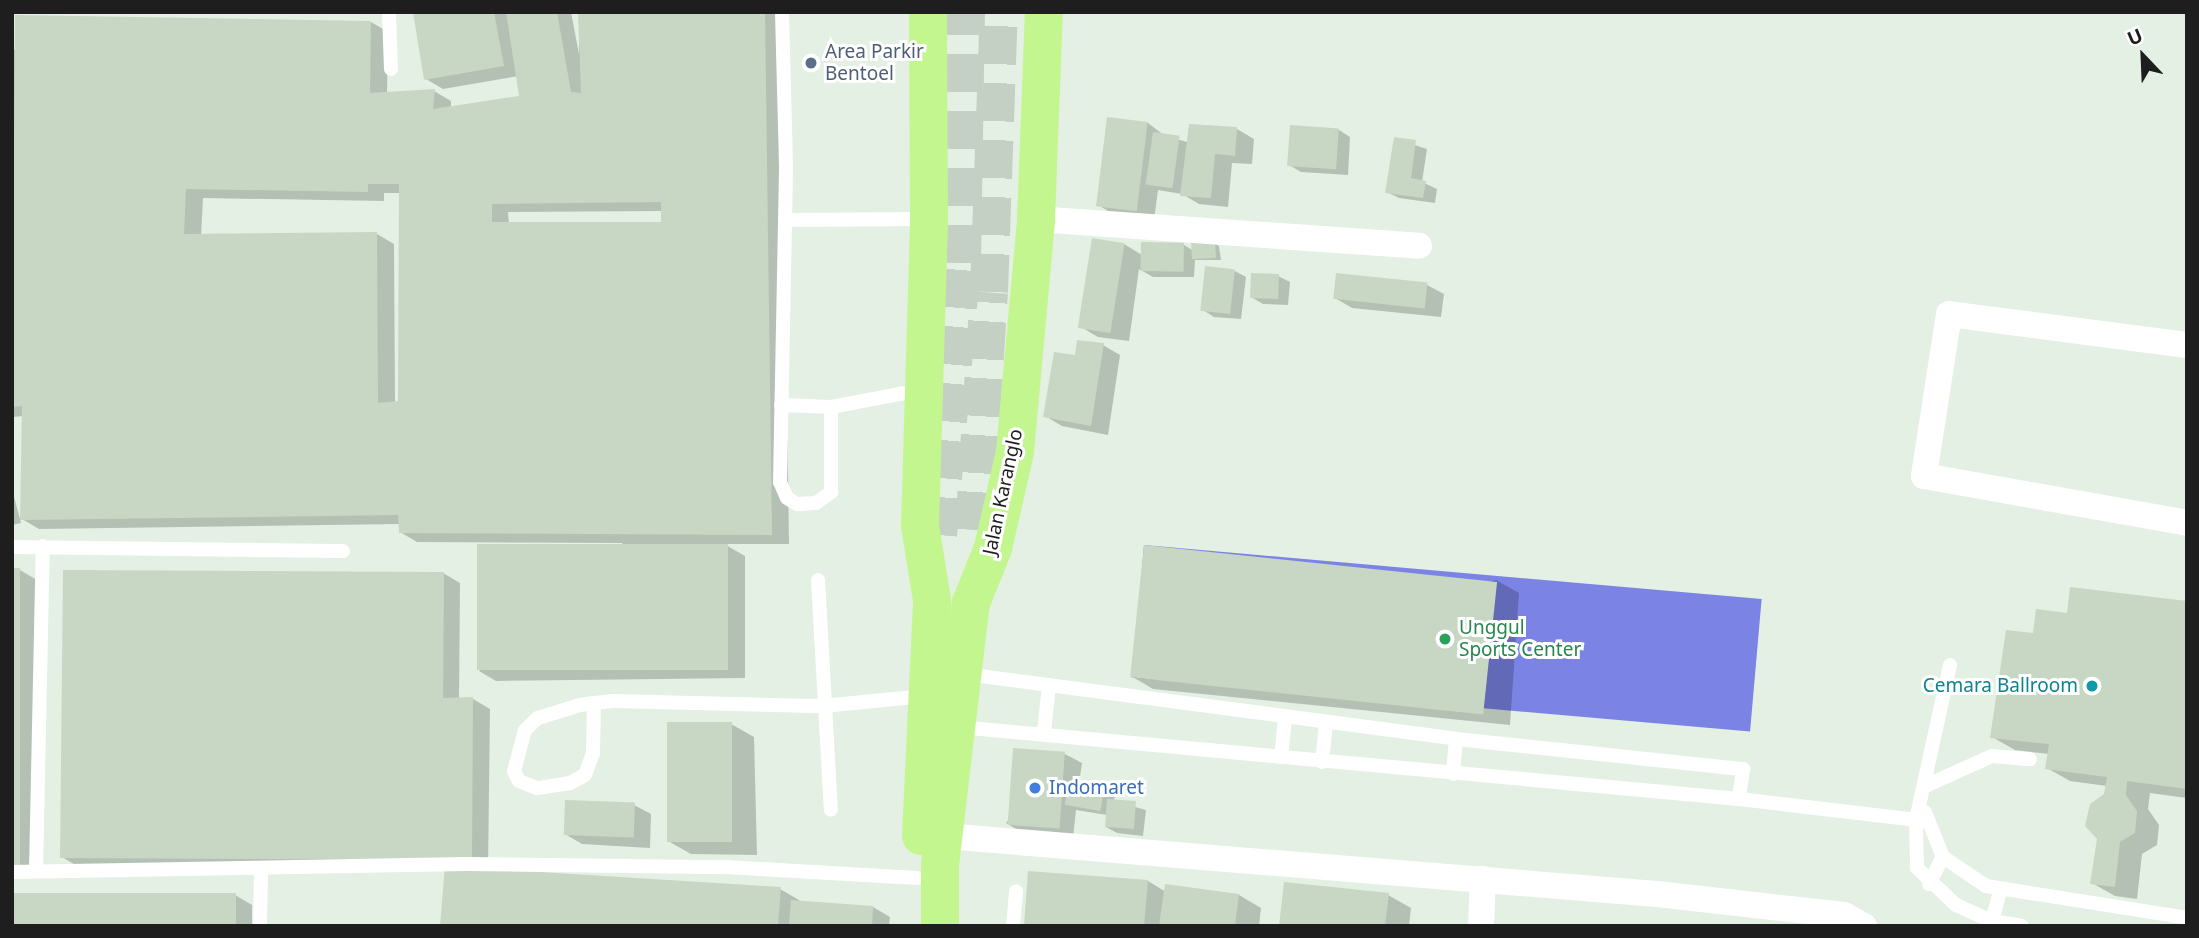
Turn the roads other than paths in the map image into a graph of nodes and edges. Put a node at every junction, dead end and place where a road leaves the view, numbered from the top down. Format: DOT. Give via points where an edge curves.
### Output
graph roads {
  1 [pos="389,12"];
  2 [pos="782,12"];
  3 [pos="928,12"];
  4 [pos="1044,12"];
  5 [pos="391,69"];
  6 [pos="929,219"];
  7 [pos="1036,219"];
  8 [pos="785,220"];
  9 [pos="1419,246"];
  10 [pos="2187,345"];
  11 [pos="926,390"];
  12 [pos="781,405"];
  13 [pos="831,407"];
  14 [pos="2187,523"];
  15 [pos="43,546"];
  16 [pos="12,547"];
  17 [pos="343,551"];
  18 [pos="818,580"];
  19 [pos="932,600"];
  20 [pos="971,603"];
  21 [pos="1950,665"];
  22 [pos="964,674"];
  23 [pos="1049,686"];
  24 [pos="926,696"];
  25 [pos="594,704"];
  26 [pos="823,706"];
  27 [pos="1285,720"];
  28 [pos="1326,725"];
  29 [pos="956,727"];
  30 [pos="1044,732"];
  31 [pos="1457,739"];
  32 [pos="1281,757"];
  33 [pos="2030,759"];
  34 [pos="1322,762"];
  35 [pos="1453,774"];
  36 [pos="1924,790"];
  37 [pos="1739,799"];
  38 [pos="831,810"];
  39 [pos="1921,821"];
  40 [pos="944,836"];
  41 [pos="1943,857"];
  42 [pos="261,870"];
  43 [pos="36,871"];
  44 [pos="12,872"];
  45 [pos="918,878"];
  46 [pos="1483,879"];
  47 [pos="1929,884"];
  48 [pos="1016,891"];
  49 [pos="2000,891"];
  50 [pos="2187,918"];
  51 [pos="1992,921"];
  52 [pos="260,926"];
  53 [pos="917,926"];
  54 [pos="940,926"];
  55 [pos="1013,926"];
  56 [pos="1481,926"];
  57 [pos="1864,926"];
  58 [pos="2022,926"];
  1 -- 5 [label="lane"];
  2 -- 8 [label="lane"];
  3 -- 6 [label="highway"];
  4 -- 7 [label="highway, Jalan Karanglo"];
  6 -- 8 [label="lane"];
  6 -- 11 [label="highway"];
  7 -- 9 [label="street"];
  7 -- 20 [label="highway, Jalan Karanglo" via="1015,452 993,548"];
  8 -- 12 [label="lane"];
  10 -- 14 [label="street" via="1949,314 1924,476"];
  11 -- 13 [label="lane"];
  11 -- 19 [label="highway" via="920,526"];
  12 -- 13 [label="lane"];
  12 -- 13 [label="lane" via="780,482 787,498 797,504 816,503 831,492"];
  15 -- 16 [label="lane"];
  15 -- 17 [label="lane"];
  15 -- 43 [label="lane"];
  18 -- 26 [label="lane"];
  19 -- 20 [label="highway" via="956,532"];
  19 -- 24 [label="highway"];
  20 -- 22 [label="highway, Jalan Karanglo"];
  21 -- 36 [label="lane"];
  22 -- 23 [label="lane"];
  22 -- 29 [label="highway, Jalan Karanglo"];
  23 -- 27 [label="lane"];
  23 -- 30 [label="lane"];
  24 -- 26 [label="lane"];
  24 -- 45 [label="highway"];
  25 -- 25 [label="lane" via="555,712 530,724 514,771 519,781 537,788 570,783 585,775 593,753"];
  25 -- 26 [label="lane"];
  26 -- 38 [label="lane"];
  27 -- 28 [label="lane"];
  27 -- 32 [label="lane"];
  28 -- 31 [label="lane"];
  28 -- 34 [label="lane"];
  29 -- 30 [label="lane"];
  29 -- 40 [label="highway, Jalan Karanglo"];
  30 -- 32 [label="lane"];
  31 -- 35 [label="lane"];
  31 -- 37 [label="lane" via="1743,769"];
  32 -- 34 [label="lane"];
  33 -- 36 [label="lane" via="1992,756"];
  34 -- 35 [label="lane"];
  35 -- 37 [label="lane"];
  36 -- 39 [label="lane"];
  37 -- 39 [label="lane"];
  39 -- 41 [label="lane"];
  39 -- 47 [label="lane" via="1916,861"];
  40 -- 46 [label="street"];
  40 -- 54 [label="highway, Jalan Karanglo"];
  41 -- 47 [label="lane"];
  41 -- 49 [label="lane" via="1972,879"];
  42 -- 43 [label="lane"];
  42 -- 45 [label="lane" via="466,864 725,867"];
  42 -- 52 [label="lane"];
  43 -- 44 [label="lane"];
  45 -- 53 [label="highway"];
  46 -- 56 [label="street"];
  46 -- 57 [label="street" via="1796,909 1844,915"];
  47 -- 51 [label="lane" via="1956,905"];
  48 -- 55 [label="lane"];
  49 -- 50 [label="lane"];
  49 -- 51 [label="lane"];
  51 -- 58 [label="lane"];
}
